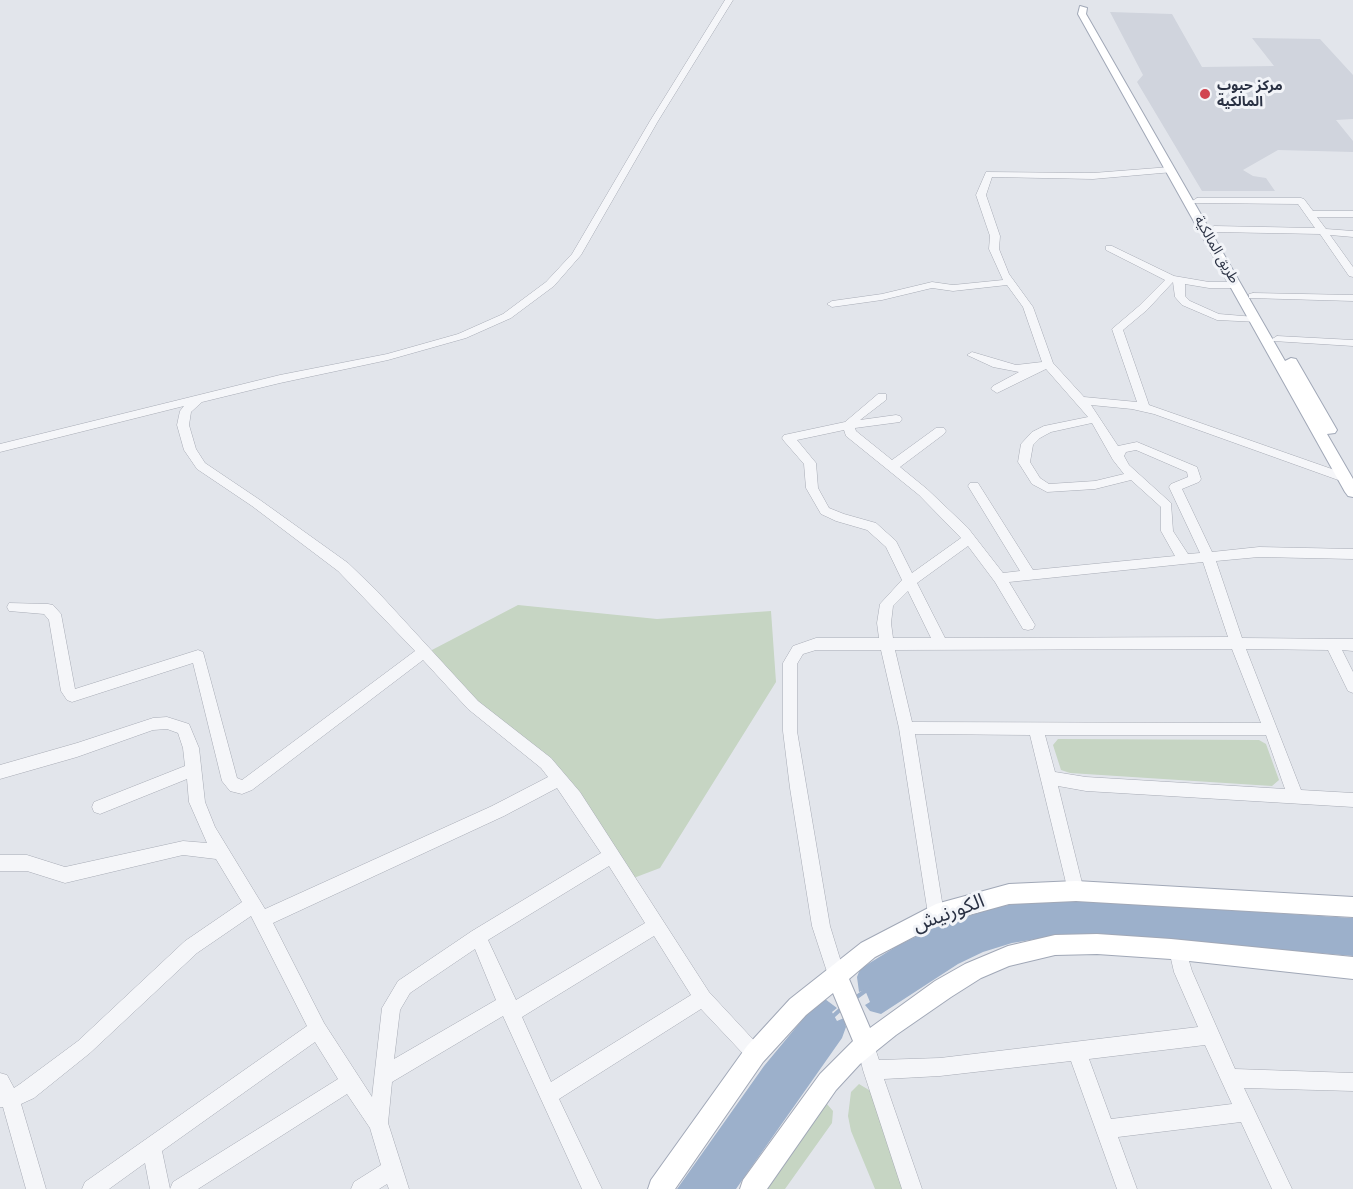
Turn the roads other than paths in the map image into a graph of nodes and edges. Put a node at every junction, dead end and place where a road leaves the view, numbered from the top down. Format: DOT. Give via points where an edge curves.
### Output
graph roads {
  1 [pos="729,0"];
  2 [pos="1080,4"];
  3 [pos="1126,86"];
  4 [pos="1170,170"];
  5 [pos="1196,205"];
  6 [pos="1311,214"];
  7 [pos="1353,214"];
  8 [pos="1214,229"];
  9 [pos="1325,234"];
  10 [pos="1353,234"];
  11 [pos="1220,247"];
  12 [pos="1109,248"];
  13 [pos="1349,262"];
  14 [pos="1353,274"];
  15 [pos="1175,280"];
  16 [pos="1010,282"];
  17 [pos="1236,285"];
  18 [pos="1253,296"];
  19 [pos="1353,298"];
  20 [pos="832,304"];
  21 [pos="1255,320"];
  22 [pos="1277,339"];
  23 [pos="1353,343"];
  24 [pos="972,355"];
  25 [pos="1042,366"];
  26 [pos="996,389"];
  27 [pos="1303,394"];
  28 [pos="882,397"];
  29 [pos="198,400"];
  30 [pos="1081,400"];
  31 [pos="1144,407"];
  32 [pos="896,419"];
  33 [pos="1095,419"];
  34 [pos="849,425"];
  35 [pos="940,430"];
  36 [pos="0,448"];
  37 [pos="1117,457"];
  38 [pos="892,466"];
  39 [pos="1349,474"];
  40 [pos="1132,476"];
  41 [pos="974,486"];
  42 [pos="1353,492"];
  43 [pos="969,539"];
  44 [pos="1353,554"];
  45 [pos="1208,556"];
  46 [pos="1184,559"];
  47 [pos="1029,574"];
  48 [pos="999,578"];
  49 [pos="909,582"];
  50 [pos="14,607"];
  51 [pos="1028,625"];
  52 [pos="1237,643"];
  53 [pos="887,644"];
  54 [pos="941,644"];
  55 [pos="1332,645"];
  56 [pos="1353,645"];
  57 [pos="423,653"];
  58 [pos="1353,687"];
  59 [pos="906,728"];
  60 [pos="1035,728"];
  61 [pos="1271,729"];
  62 [pos="193,770"];
  63 [pos="0,772"];
  64 [pos="1047,778"];
  65 [pos="560,779"];
  66 [pos="1296,798"];
  67 [pos="1353,800"];
  68 [pos="100,807"];
  69 [pos="220,852"];
  70 [pos="612,855"];
  71 [pos="0,863"];
  72 [pos="1076,891"];
  73 [pos="1353,907"];
  74 [pos="257,912"];
  75 [pos="936,914"];
  76 [pos="655,926"];
  77 [pos="478,937"];
  78 [pos="1178,950"];
  79 [pos="1353,968"];
  80 [pos="838,980"];
  81 [pos="704,998"];
  82 [pos="510,1008"];
  83 [pos="318,1029"];
  84 [pos="862,1035"];
  85 [pos="1210,1035"];
  86 [pos="1077,1051"];
  87 [pos="755,1054"];
  88 [pos="872,1070"];
  89 [pos="384,1076"];
  90 [pos="1230,1078"];
  91 [pos="350,1082"];
  92 [pos="1353,1082"];
  93 [pos="3,1092"];
  94 [pos="547,1095"];
  95 [pos="1245,1112"];
  96 [pos="378,1123"];
  97 [pos="1104,1129"];
  98 [pos="152,1148"];
  99 [pos="394,1168"];
  100 [pos="36,1189"];
  101 [pos="92,1189"];
  102 [pos="160,1189"];
  103 [pos="180,1189"];
  104 [pos="361,1189"];
  105 [pos="399,1189"];
  106 [pos="592,1189"];
  107 [pos="660,1189"];
  108 [pos="752,1189"];
  109 [pos="912,1189"];
  110 [pos="1127,1189"];
  111 [pos="1282,1189"];
  1 -- 29 [label="street" via="576,255 560,276 532,299 493,324 434,345"];
  2 -- 3 [label="main road, طريق المالكية" via="1082,14"];
  3 -- 4 [label="main road, طريق المالكية"];
  3 -- 5 [label="main road, طريق المالكية"];
  4 -- 5 [label="main road, طريق المالكية"];
  4 -- 16 [label="street" via="1084,176 988,174 982,201 995,236 994,249"];
  5 -- 6 [label="street" via="1301,201"];
  5 -- 8 [label="main road, طريق المالكية"];
  5 -- 11 [label="main road, طريق المالكية"];
  6 -- 7 [label="street"];
  6 -- 9 [label="street"];
  8 -- 9 [label="street"];
  8 -- 11 [label="main road, طريق المالكية"];
  9 -- 10 [label="street"];
  9 -- 13 [label="street"];
  11 -- 17 [label="main road, طريق المالكية"];
  11 -- 18 [label="main road, طريق المالكية"];
  12 -- 15 [label="street"];
  13 -- 14 [label="street"];
  15 -- 17 [label="street"];
  15 -- 21 [label="street" via="1186,303 1217,317"];
  15 -- 31 [label="street" via="1117,329"];
  16 -- 20 [label="street" via="953,288 926,286"];
  16 -- 25 [label="street" via="1028,307"];
  17 -- 21 [label="main road, طريق المالكية"];
  18 -- 19 [label="street"];
  18 -- 22 [label="main road, طريق المالكية"];
  21 -- 27 [label="main road, طريق المالكية"];
  22 -- 23 [label="street"];
  22 -- 27 [label="main road, طريق المالكية"];
  24 -- 25 [label="street" via="1007,367"];
  25 -- 26 [label="street"];
  25 -- 30 [label="street"];
  27 -- 39 [label="main road, طريق المالكية"];
  28 -- 34 [label="street"];
  29 -- 36 [label="street"];
  29 -- 57 [label="street" via="186,411 183,425 190,450 201,466 343,567"];
  30 -- 31 [label="street"];
  30 -- 33 [label="street"];
  31 -- 39 [label="street"];
  32 -- 34 [label="street"];
  33 -- 37 [label="street"];
  33 -- 40 [label="street" via="1048,429 1027,444 1024,462 1036,481 1047,488 1095,485"];
  34 -- 38 [label="street" via="855,438"];
  34 -- 49 [label="street" via="788,438 810,463 812,488 821,506 835,516 865,524 883,535"];
  35 -- 38 [label="street"];
  37 -- 40 [label="street"];
  37 -- 45 [label="street" via="1122,449 1137,446 1193,470 1195,480 1175,487"];
  38 -- 43 [label="street" via="940,507"];
  39 -- 42 [label="main road, طريق المالكية"];
  40 -- 46 [label="street" via="1167,506 1167,531"];
  41 -- 47 [label="street"];
  43 -- 48 [label="street"];
  43 -- 49 [label="street"];
  44 -- 45 [label="street" via="1259,552"];
  45 -- 46 [label="street"];
  45 -- 52 [label="street"];
  46 -- 47 [label="street"];
  47 -- 48 [label="street"];
  48 -- 51 [label="street"];
  49 -- 53 [label="street" via="887,604"];
  49 -- 54 [label="street"];
  50 -- 57 [label="street" via="48,609 56,618 72,696 198,656 230,781 242,787"];
  52 -- 54 [label="street"];
  52 -- 55 [label="street"];
  52 -- 61 [label="street"];
  53 -- 54 [label="street"];
  53 -- 59 [label="street"];
  53 -- 80 [label="street" via="816,644 798,650 790,663 790,731 798,788 821,926"];
  55 -- 56 [label="street"];
  55 -- 58 [label="street"];
  57 -- 65 [label="street" via="473,705 538,755"];
  59 -- 60 [label="street"];
  59 -- 75 [label="street"];
  60 -- 61 [label="street"];
  60 -- 64 [label="street"];
  61 -- 66 [label="street"];
  62 -- 63 [label="street" via="188,735 178,724 167,723"];
  62 -- 68 [label="street"];
  62 -- 69 [label="street" via="196,802"];
  64 -- 66 [label="street"];
  64 -- 72 [label="street"];
  65 -- 70 [label="street"];
  65 -- 74 [label="street" via="498,811"];
  66 -- 67 [label="street"];
  69 -- 71 [label="street" via="183,848 74,874 51,872 27,863"];
  69 -- 74 [label="street"];
  70 -- 76 [label="street"];
  70 -- 77 [label="street"];
  72 -- 73 [label="main road, الكورنيش"];
  72 -- 75 [label="main road, الكورنيش" via="1009,894"];
  74 -- 83 [label="street"];
  74 -- 93 [label="street" via="191,947 84,1047 27,1091"];
  75 -- 80 [label="main road, الكورنيش" via="868,950"];
  76 -- 81 [label="street"];
  76 -- 82 [label="street"];
  77 -- 82 [label="street"];
  77 -- 89 [label="street" via="404,987 396,998 389,1019"];
  78 -- 79 [label="main road"];
  78 -- 84 [label="main road" via="1074,944 1008,956 973,971"];
  78 -- 85 [label="street" via="1183,972"];
  80 -- 84 [label="main road"];
  80 -- 87 [label="main road, الكورنيش" via="798,1007"];
  81 -- 87 [label="street"];
  81 -- 94 [label="street"];
  82 -- 89 [label="street"];
  82 -- 94 [label="street"];
  83 -- 91 [label="street"];
  83 -- 98 [label="street"];
  84 -- 88 [label="street"];
  84 -- 108 [label="main road"];
  85 -- 86 [label="street"];
  85 -- 90 [label="street"];
  86 -- 88 [label="street" via="940,1067"];
  86 -- 97 [label="street"];
  87 -- 107 [label="main road, الكورنيش"];
  88 -- 109 [label="street"];
  89 -- 96 [label="street"];
  90 -- 92 [label="street"];
  90 -- 95 [label="street"];
  91 -- 96 [label="street"];
  91 -- 103 [label="street"];
  93 -- 100 [label="street"];
  94 -- 106 [label="street"];
  95 -- 97 [label="street"];
  95 -- 111 [label="street"];
  96 -- 99 [label="street"];
  97 -- 110 [label="street"];
  98 -- 101 [label="street"];
  98 -- 102 [label="street"];
  99 -- 104 [label="street"];
  99 -- 105 [label="street"];
}
